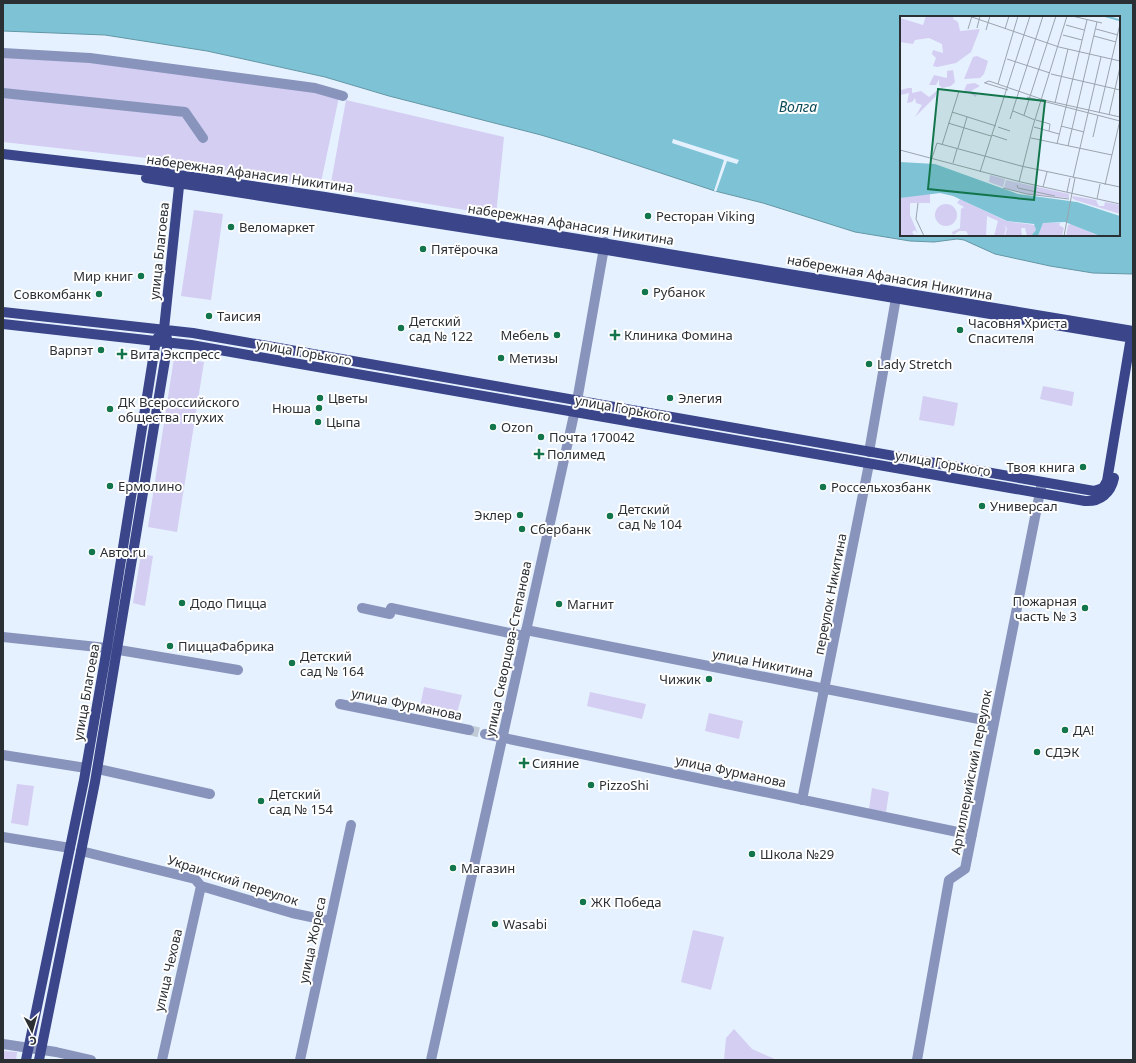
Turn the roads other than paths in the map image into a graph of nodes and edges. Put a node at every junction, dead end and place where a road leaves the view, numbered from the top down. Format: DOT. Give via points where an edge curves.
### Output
graph roads {
  1 [pos="3,53"];
  2 [pos="3,93"];
  3 [pos="343,96"];
  4 [pos="203,138"];
  5 [pos="3,154"];
  6 [pos="3,161"];
  7 [pos="180,179"];
  8 [pos="605,246"];
  9 [pos="896,298"];
  10 [pos="3,312"];
  11 [pos="3,324"];
  12 [pos="164,329"];
  13 [pos="1133,333"];
  14 [pos="156,340"];
  15 [pos="168,342"];
  16 [pos="1133,366"];
  17 [pos="576,401"];
  18 [pos="574,412"];
  19 [pos="869,452"];
  20 [pos="869,464"];
  21 [pos="1042,482"];
  22 [pos="1040,493"];
  23 [pos="362,608"];
  24 [pos="525,633"];
  25 [pos="3,637"];
  26 [pos="109,637"];
  27 [pos="107,648"];
  28 [pos="118,654"];
  29 [pos="238,670"];
  30 [pos="824,689"];
  31 [pos="340,704"];
  32 [pos="994,722"];
  33 [pos="469,730"];
  34 [pos="485,734"];
  35 [pos="502,737"];
  36 [pos="3,755"];
  37 [pos="86,768"];
  38 [pos="98,769"];
  39 [pos="210,794"];
  40 [pos="802,800"];
  41 [pos="351,825"];
  42 [pos="972,835"];
  43 [pos="3,837"];
  44 [pos="70,848"];
  45 [pos="81,851"];
  46 [pos="201,886"];
  47 [pos="330,921"];
  48 [pos="3,1044"];
  49 [pos="29,1048"];
  50 [pos="41,1050"];
  51 [pos="26,1060"];
  52 [pos="39,1060"];
  53 [pos="91,1060"];
  54 [pos="162,1060"];
  55 [pos="300,1060"];
  56 [pos="431,1060"];
  57 [pos="917,1060"];
  1 -- 3 [label="street" via="90,58 315,88"];
  2 -- 4 [label="street" via="185,112"];
  5 -- 7 [label="main road, набережная Афанасия Никитина"];
  6 -- 7 [label="main road, набережная Афанасия Никитина"];
  7 -- 8 [label="main road, набережная Афанасия Никитина"];
  7 -- 12 [label="main road, улица Благоева"];
  8 -- 9 [label="main road, набережная Афанасия Никитина"];
  8 -- 13 [label="main road, набережная Афанасия Никитина"];
  8 -- 17 [label="street, улица Скворцова-Степанова"];
  9 -- 13 [label="main road, набережная Афанасия Никитина"];
  9 -- 19 [label="street"];
  10 -- 12 [label="main road, улица Горького"];
  11 -- 14 [label="main road, улица Горького"];
  12 -- 14 [label="main road, улица Благоева"];
  12 -- 15 [label="main road, улица Благоева"];
  12 -- 17 [label="main road, улица Горького"];
  13 -- 21 [label="main road, улица Горького" via="1107,481 1101,489 1092,490"];
  14 -- 15 [label="main road, улица Горького"];
  14 -- 26 [label="main road, улица Благоева"];
  15 -- 18 [label="main road, улица Горького"];
  15 -- 28 [label="main road, улица Благоева"];
  16 -- 22 [label="main road, улица Горького" via="1114,482 1109,491 1101,498 1088,501"];
  17 -- 18 [label="street, улица Скворцова-Степанова"];
  17 -- 19 [label="main road, улица Горького"];
  18 -- 20 [label="main road, улица Горького"];
  18 -- 24 [label="street, улица Скворцова-Степанова"];
  19 -- 21 [label="main road, улица Горького"];
  20 -- 22 [label="main road, улица Горького"];
  20 -- 30 [label="street, переулок Никитина"];
  21 -- 22 [label="street, Артиллерийский переулок"];
  22 -- 32 [label="street, Артиллерийский переулок"];
  23 -- 24 [label="street, улица Никитина" via="390,614 391,608"];
  24 -- 30 [label="street, улица Никитина"];
  24 -- 35 [label="street, улица Скворцова-Степанова"];
  25 -- 27 [label="street"];
  26 -- 27 [label="main road, улица Благоева"];
  26 -- 28 [label="main road"];
  27 -- 28 [label="main road"];
  27 -- 37 [label="main road, улица Благоева"];
  28 -- 29 [label="street"];
  28 -- 38 [label="main road, улица Благоева"];
  30 -- 32 [label="street, улица Никитина"];
  30 -- 40 [label="street, переулок Никитина"];
  31 -- 33 [label="street, улица Фурманова"];
  32 -- 42 [label="street, Артиллерийский переулок"];
  34 -- 35 [label="street, улица Фурманова"];
  35 -- 40 [label="street, улица Фурманова"];
  35 -- 56 [label="street, улица Скворцова-Степанова"];
  36 -- 37 [label="street"];
  37 -- 44 [label="main road, улица Благоева"];
  38 -- 39 [label="street"];
  38 -- 45 [label="main road, улица Благоева"];
  40 -- 42 [label="street, улица Фурманова"];
  41 -- 47 [label="street, улица Жореса"];
  42 -- 57 [label="street, Артиллерийский переулок" via="965,869 949,880"];
  43 -- 44 [label="street"];
  44 -- 49 [label="main road, улица Благоева"];
  45 -- 46 [label="street, Украинский переулок" via="195,879"];
  45 -- 50 [label="main road, улица Благоева"];
  46 -- 47 [label="street, Украинский переулок" via="292,913"];
  46 -- 54 [label="street, улица Чехова"];
  47 -- 55 [label="street, улица Жореса"];
  48 -- 49 [label="street"];
  49 -- 50 [label="street"];
  49 -- 51 [label="main road, улица Благоева"];
  50 -- 52 [label="main road, улица Благоева"];
  50 -- 53 [label="street"];
}
